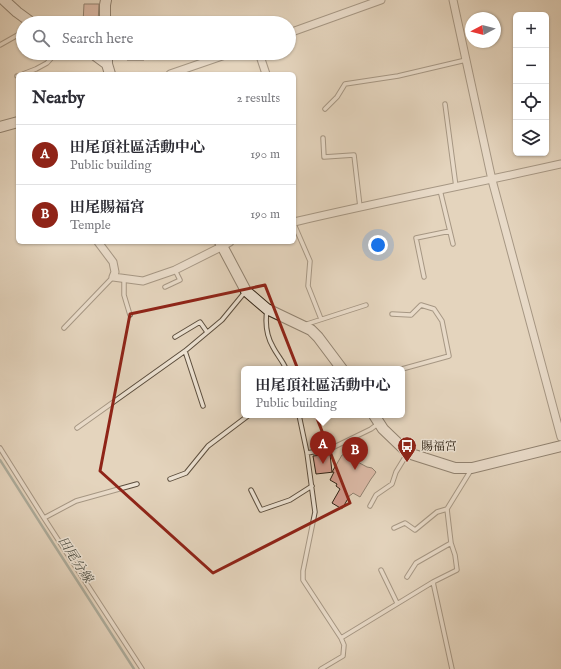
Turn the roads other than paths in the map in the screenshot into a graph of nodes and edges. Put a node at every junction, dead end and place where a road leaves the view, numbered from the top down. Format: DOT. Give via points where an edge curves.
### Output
graph roads {
  1 [pos="4,0"];
  2 [pos="106,0"];
  3 [pos="381,0"];
  4 [pos="453,0"];
  5 [pos="22,16"];
  6 [pos="105,16"];
  7 [pos="296,30"];
  8 [pos="16,36"];
  9 [pos="0,44"];
  10 [pos="50,60"];
  11 [pos="102,60"];
  12 [pos="107,60"];
  13 [pos="211,60"];
  14 [pos="261,60"];
  15 [pos="466,60"];
  16 [pos="107,64"];
  17 [pos="29,72"];
  18 [pos="109,72"];
  19 [pos="176,72"];
  20 [pos="265,72"];
  21 [pos="445,104"];
  22 [pos="325,109"];
  23 [pos="16,123"];
  24 [pos="0,127"];
  25 [pos="323,138"];
  26 [pos="561,164"];
  27 [pos="492,180"];
  28 [pos="456,187"];
  29 [pos="440,190"];
  30 [pos="360,207"];
  31 [pos="296,223"];
  32 [pos="296,228"];
  33 [pos="450,231"];
  34 [pos="100,244"];
  35 [pos="222,244"];
  36 [pos="224,244"];
  37 [pos="453,244"];
  38 [pos="175,270"];
  39 [pos="424,276"];
  40 [pos="113,278"];
  41 [pos="124,279"];
  42 [pos="165,287"];
  43 [pos="246,291"];
  44 [pos="366,305"];
  45 [pos="267,309"];
  46 [pos="392,314"];
  47 [pos="130,315"];
  48 [pos="321,319"];
  49 [pos="302,326"];
  50 [pos="64,328"];
  51 [pos="207,332"];
  52 [pos="175,337"];
  53 [pos="185,351"];
  54 [pos="284,366"];
  55 [pos="340,366"];
  56 [pos="405,368"];
  57 [pos="203,406"];
  58 [pos="245,418"];
  59 [pos="300,418"];
  60 [pos="379,425"];
  61 [pos="77,428"];
  62 [pos="561,437"];
  63 [pos="561,446"];
  64 [pos="0,448"];
  65 [pos="307,453"];
  66 [pos="408,453"];
  67 [pos="472,468"];
  68 [pos="170,479"];
  69 [pos="137,484"];
  70 [pos="312,486"];
  71 [pos="251,490"];
  72 [pos="370,506"];
  73 [pos="447,509"];
  74 [pos="44,518"];
  75 [pos="394,528"];
  76 [pos="451,543"];
  77 [pos="380,570"];
  78 [pos="407,577"];
  79 [pos="433,582"];
  80 [pos="397,603"];
  81 [pos="341,638"];
  82 [pos="142,669"];
  83 [pos="321,669"];
  84 [pos="452,669"];
  1 -- 5 [label="street"];
  2 -- 6 [label="street"];
  3 -- 7 [label="street"];
  4 -- 15 [label="street"];
  8 -- 9 [label="lane"];
  10 -- 17 [label="lane"];
  11 -- 16 [label="street"];
  12 -- 16 [label="street"];
  13 -- 19 [label="street"];
  14 -- 20 [label="street"];
  15 -- 22 [label="lane" via="398,76 346,84"];
  15 -- 27 [label="street"];
  16 -- 18 [label="street"];
  21 -- 28 [label="lane"];
  23 -- 24 [label="street"];
  25 -- 30 [label="lane" via="324,157 354,155"];
  26 -- 27 [label="street"];
  27 -- 28 [label="street"];
  27 -- 62 [label="street"];
  28 -- 29 [label="street"];
  29 -- 30 [label="street"];
  29 -- 33 [label="lane"];
  30 -- 31 [label="street"];
  32 -- 48 [label="lane" via="310,261 308,286"];
  33 -- 37 [label="lane"];
  33 -- 39 [label="lane" via="416,238"];
  34 -- 40 [label="street" via="113,262 116,272"];
  35 -- 38 [label="street"];
  36 -- 43 [label="street"];
  38 -- 41 [label="street" via="143,281"];
  38 -- 42 [label="lane" via="180,280"];
  40 -- 41 [label="street"];
  40 -- 50 [label="lane"];
  41 -- 47 [label="lane" via="124,295"];
  43 -- 45 [label="street"];
  43 -- 51 [label="lane" via="222,320"];
  44 -- 48 [label="lane"];
  45 -- 49 [label="street"];
  45 -- 54 [label="lane" via="267,334"];
  46 -- 56 [label="lane" via="411,314 421,305 434,309 442,321 449,356"];
  48 -- 49 [label="lane"];
  49 -- 55 [label="street" via="318,337"];
  51 -- 52 [label="lane" via="200,322"];
  51 -- 53 [label="lane"];
  53 -- 57 [label="lane"];
  53 -- 61 [label="lane"];
  58 -- 68 [label="lane" via="208,446 186,473"];
  59 -- 65 [label="lane"];
  60 -- 65 [label="lane" via="330,449"];
  60 -- 66 [label="street"];
  63 -- 67 [label="street"];
  64 -- 74 [label="lane"];
  65 -- 70 [label="lane"];
  66 -- 67 [label="street" via="455,468"];
  66 -- 72 [label="lane" via="392,484 376,495"];
  67 -- 73 [label="lane"];
  69 -- 74 [label="lane" via="76,501"];
  70 -- 71 [label="lane" via="290,500 261,510"];
  70 -- 81 [label="lane" via="315,512 303,580"];
  73 -- 75 [label="lane" via="437,512 415,530 405,523"];
  73 -- 76 [label="lane"];
  74 -- 82 [label="lane"];
  76 -- 78 [label="lane" via="416,563"];
  76 -- 79 [label="lane" via="457,570"];
  77 -- 80 [label="lane"];
  79 -- 80 [label="lane"];
  79 -- 84 [label="lane"];
  80 -- 81 [label="lane"];
  81 -- 83 [label="lane" via="344,645 343,656"];
}
